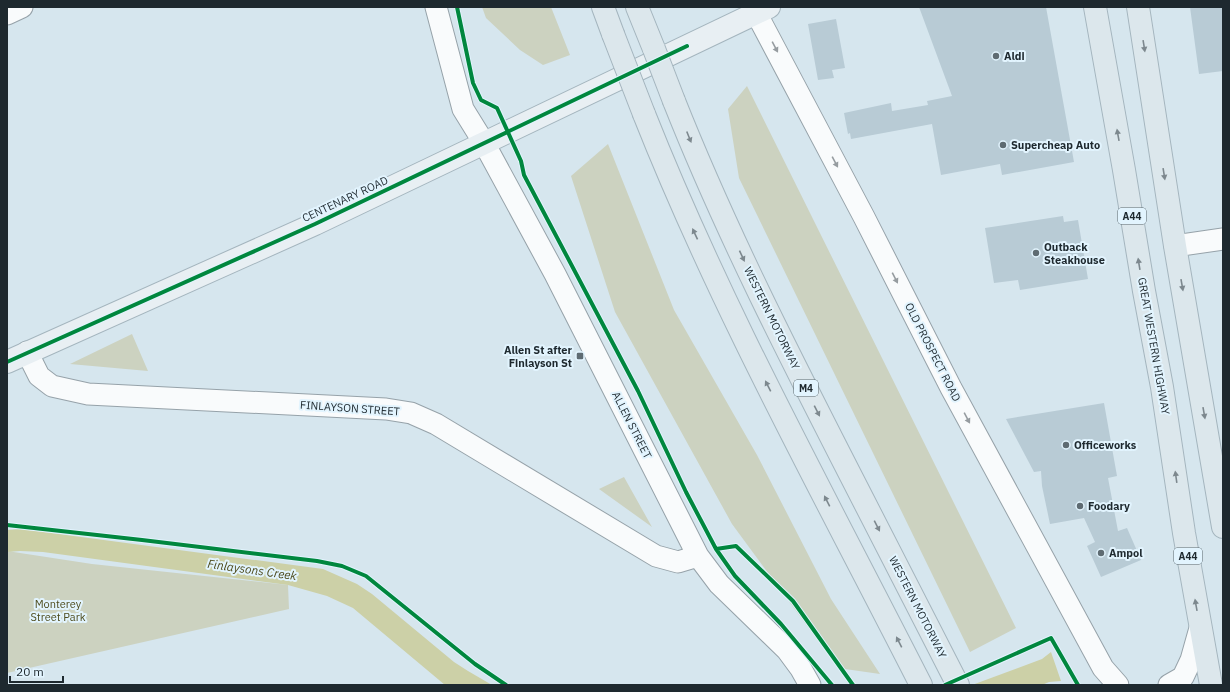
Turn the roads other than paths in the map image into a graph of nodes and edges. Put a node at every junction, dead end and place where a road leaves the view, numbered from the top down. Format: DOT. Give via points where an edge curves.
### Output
graph roads {
  1 [pos="22,7"];
  2 [pos="436,7"];
  3 [pos="603,7"];
  4 [pos="1095,7"];
  5 [pos="1138,7"];
  6 [pos="759,9"];
  7 [pos="7,14"];
  8 [pos="644,14"];
  9 [pos="484,143"];
  10 [pos="1223,239"];
  11 [pos="1175,246"];
  12 [pos="28,352"];
  13 [pos="7,362"];
  14 [pos="1223,527"];
  15 [pos="698,556"];
  16 [pos="1200,628"];
  17 [pos="953,677"];
  18 [pos="919,681"];
  19 [pos="810,685"];
  20 [pos="1118,685"];
  21 [pos="1169,685"];
  22 [pos="1211,685"];
  1 -- 7 [label="street"];
  2 -- 9 [label="street" via="462,109"];
  18 -- 3 [label="highway, one-way, bridge" via="748,347 688,220"];
  16 -- 4 [label="highway, GREAT WESTERN HIGHWAY / A44, one-way" via="1162,388"];
  5 -- 11 [label="highway, one-way"];
  6 -- 9 [label="main road, CENTENARY ROAD"];
  6 -- 20 [label="street, OLD PROSPECT ROAD, one-way" via="951,388 1102,668"];
  8 -- 17 [label="highway, WESTERN MOTORWAY / M4, one-way, bridge" via="674,101 726,224 766,309"];
  9 -- 12 [label="main road, CENTENARY ROAD" via="308,227"];
  9 -- 15 [label="street, ALLEN STREET" via="555,274"];
  10 -- 11 [label="street"];
  11 -- 14 [label="highway, one-way"];
  12 -- 13 [label="main road, CENTENARY ROAD"];
  12 -- 15 [label="street, FINLAYSON STREET" via="40,376 52,386 88,394 386,409 411,413 436,424 656,556 678,562"];
  15 -- 19 [label="street, ALLEN STREET" via="719,584 787,650"];
  16 -- 21 [label="street" via="1183,677"];
  16 -- 22 [label="highway, GREAT WESTERN HIGHWAY / A44"];
}
